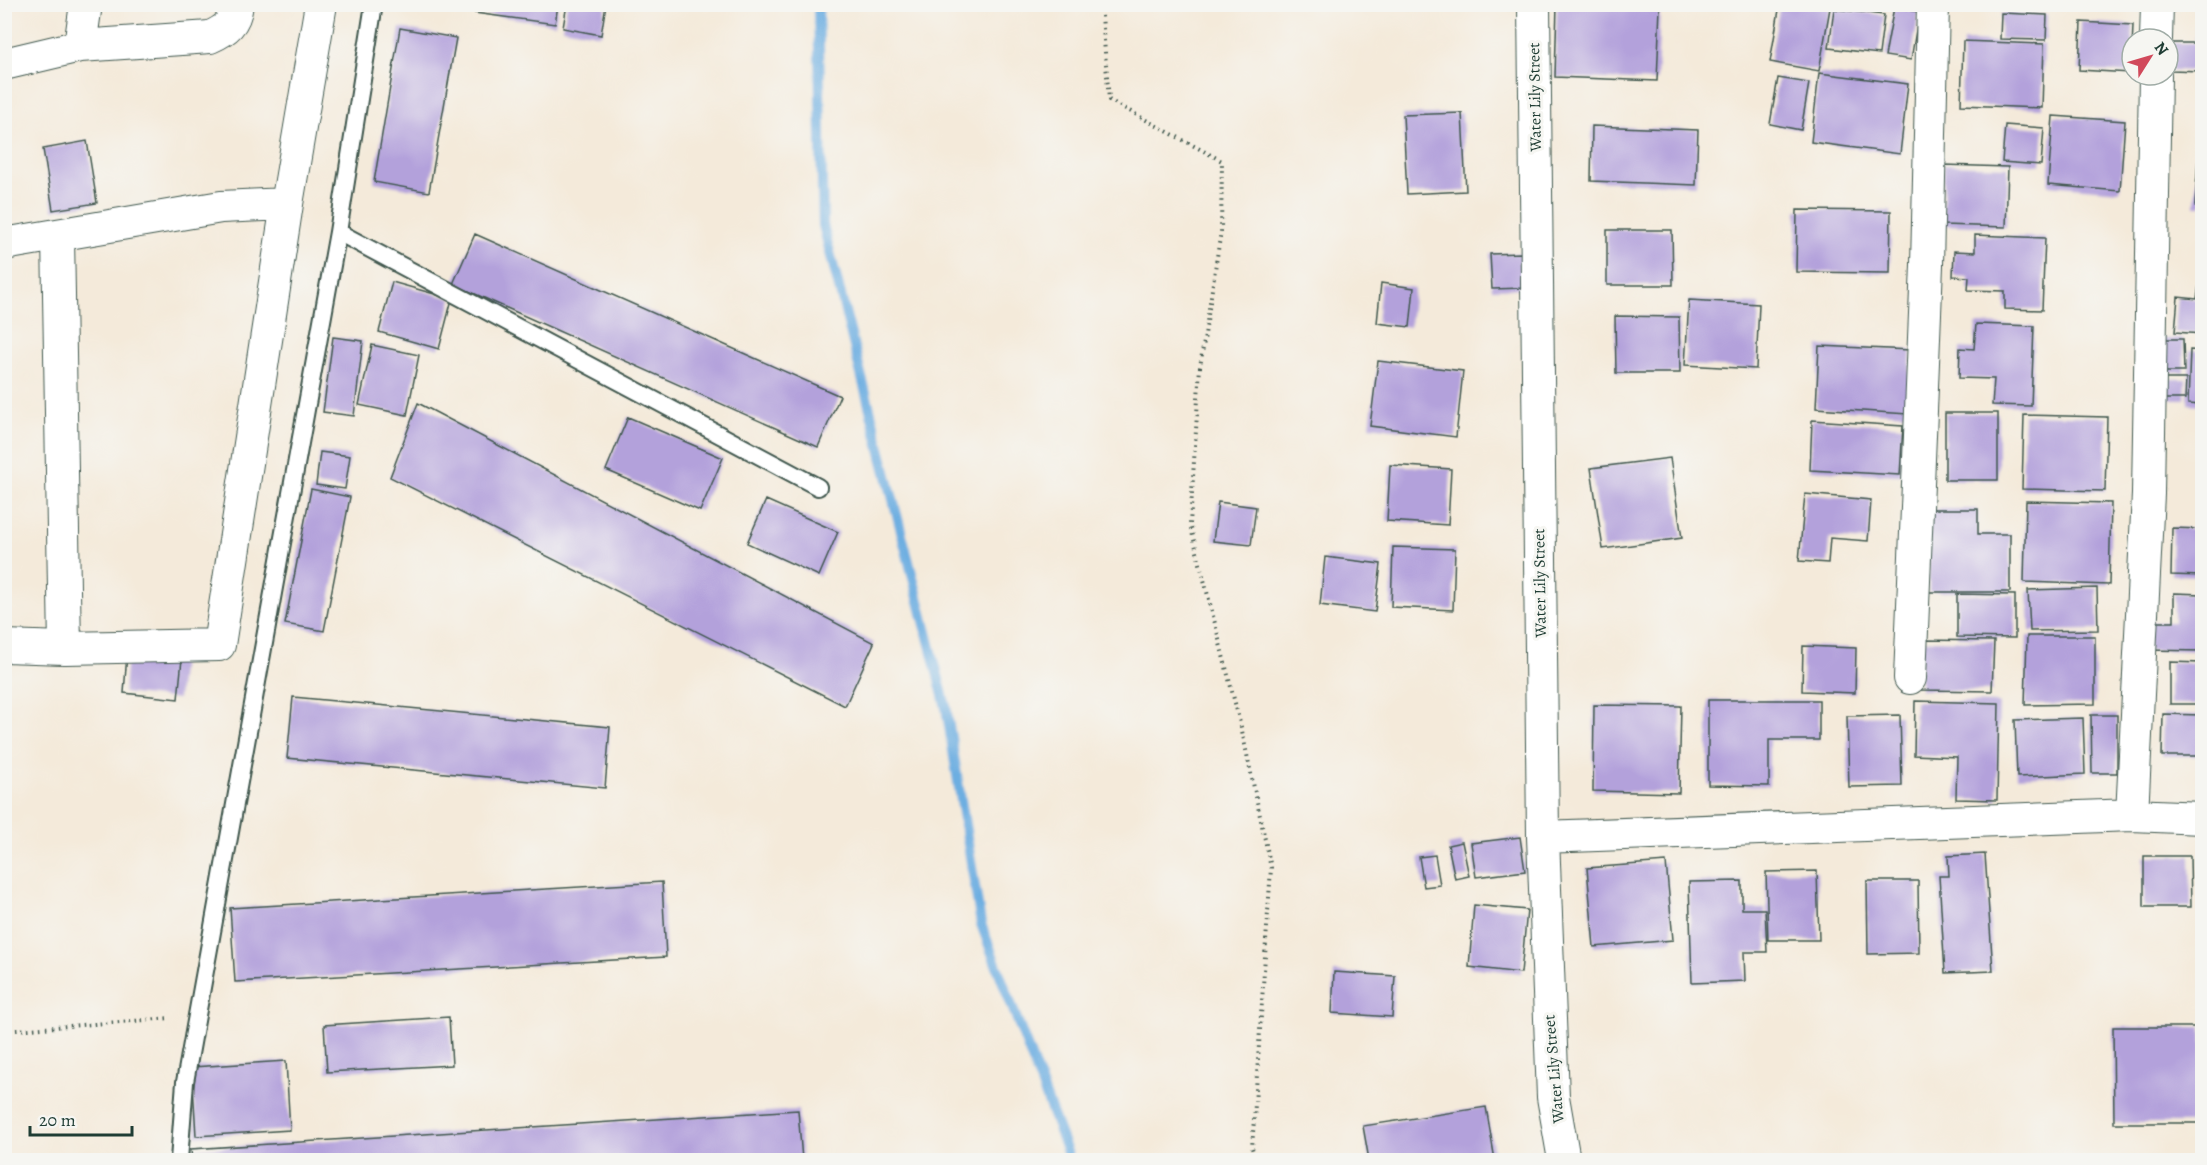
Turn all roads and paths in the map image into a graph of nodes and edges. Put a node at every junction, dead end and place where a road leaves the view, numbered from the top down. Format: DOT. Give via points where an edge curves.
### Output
graph roads {
  1 [pos="86,4"];
  2 [pos="237,4"];
  3 [pos="321,4"];
  4 [pos="374,4"];
  5 [pos="1101,4"];
  6 [pos="1534,4"];
  7 [pos="1933,4"];
  8 [pos="2157,4"];
  9 [pos="2156,27"];
  10 [pos="80,46"];
  11 [pos="4,64"];
  12 [pos="2156,87"];
  13 [pos="287,204"];
  14 [pos="338,232"];
  15 [pos="58,236"];
  16 [pos="4,244"];
  17 [pos="818,488"];
  18 [pos="4,646"];
  19 [pos="65,648"];
  20 [pos="1910,678"];
  21 [pos="2132,815"];
  22 [pos="2202,818"];
  23 [pos="1543,837"];
  24 [pos="197,1016"];
  25 [pos="4,1031"];
  26 [pos="179,1161"];
  27 [pos="1256,1161"];
  28 [pos="1564,1161"];
  1 -- 10 [label="street"];
  2 -- 10 [label="street" via="227,30 210,37"];
  3 -- 13 [label="street"];
  4 -- 14 [label="lane"];
  5 -- 27 [label="path" via="1109,100 1222,161 1221,231 1200,367 1190,524 1242,731 1271,868 1252,1148"];
  6 -- 23 [label="street, Water Lily Street"];
  7 -- 20 [label="street"];
  8 -- 9 [label="street"];
  10 -- 11 [label="street"];
  12 -- 21 [label="street" via="2148,494"];
  13 -- 15 [label="street" via="221,207"];
  13 -- 19 [label="street" via="219,645"];
  14 -- 17 [label="lane"];
  14 -- 24 [label="lane"];
  15 -- 16 [label="street"];
  15 -- 19 [label="street"];
  18 -- 19 [label="street"];
  21 -- 22 [label="street"];
  21 -- 23 [label="street"];
  23 -- 28 [label="street, Water Lily Street" via="1553,1097"];
  24 -- 25 [label="path"];
  24 -- 26 [label="lane" via="185,1082"];
}
